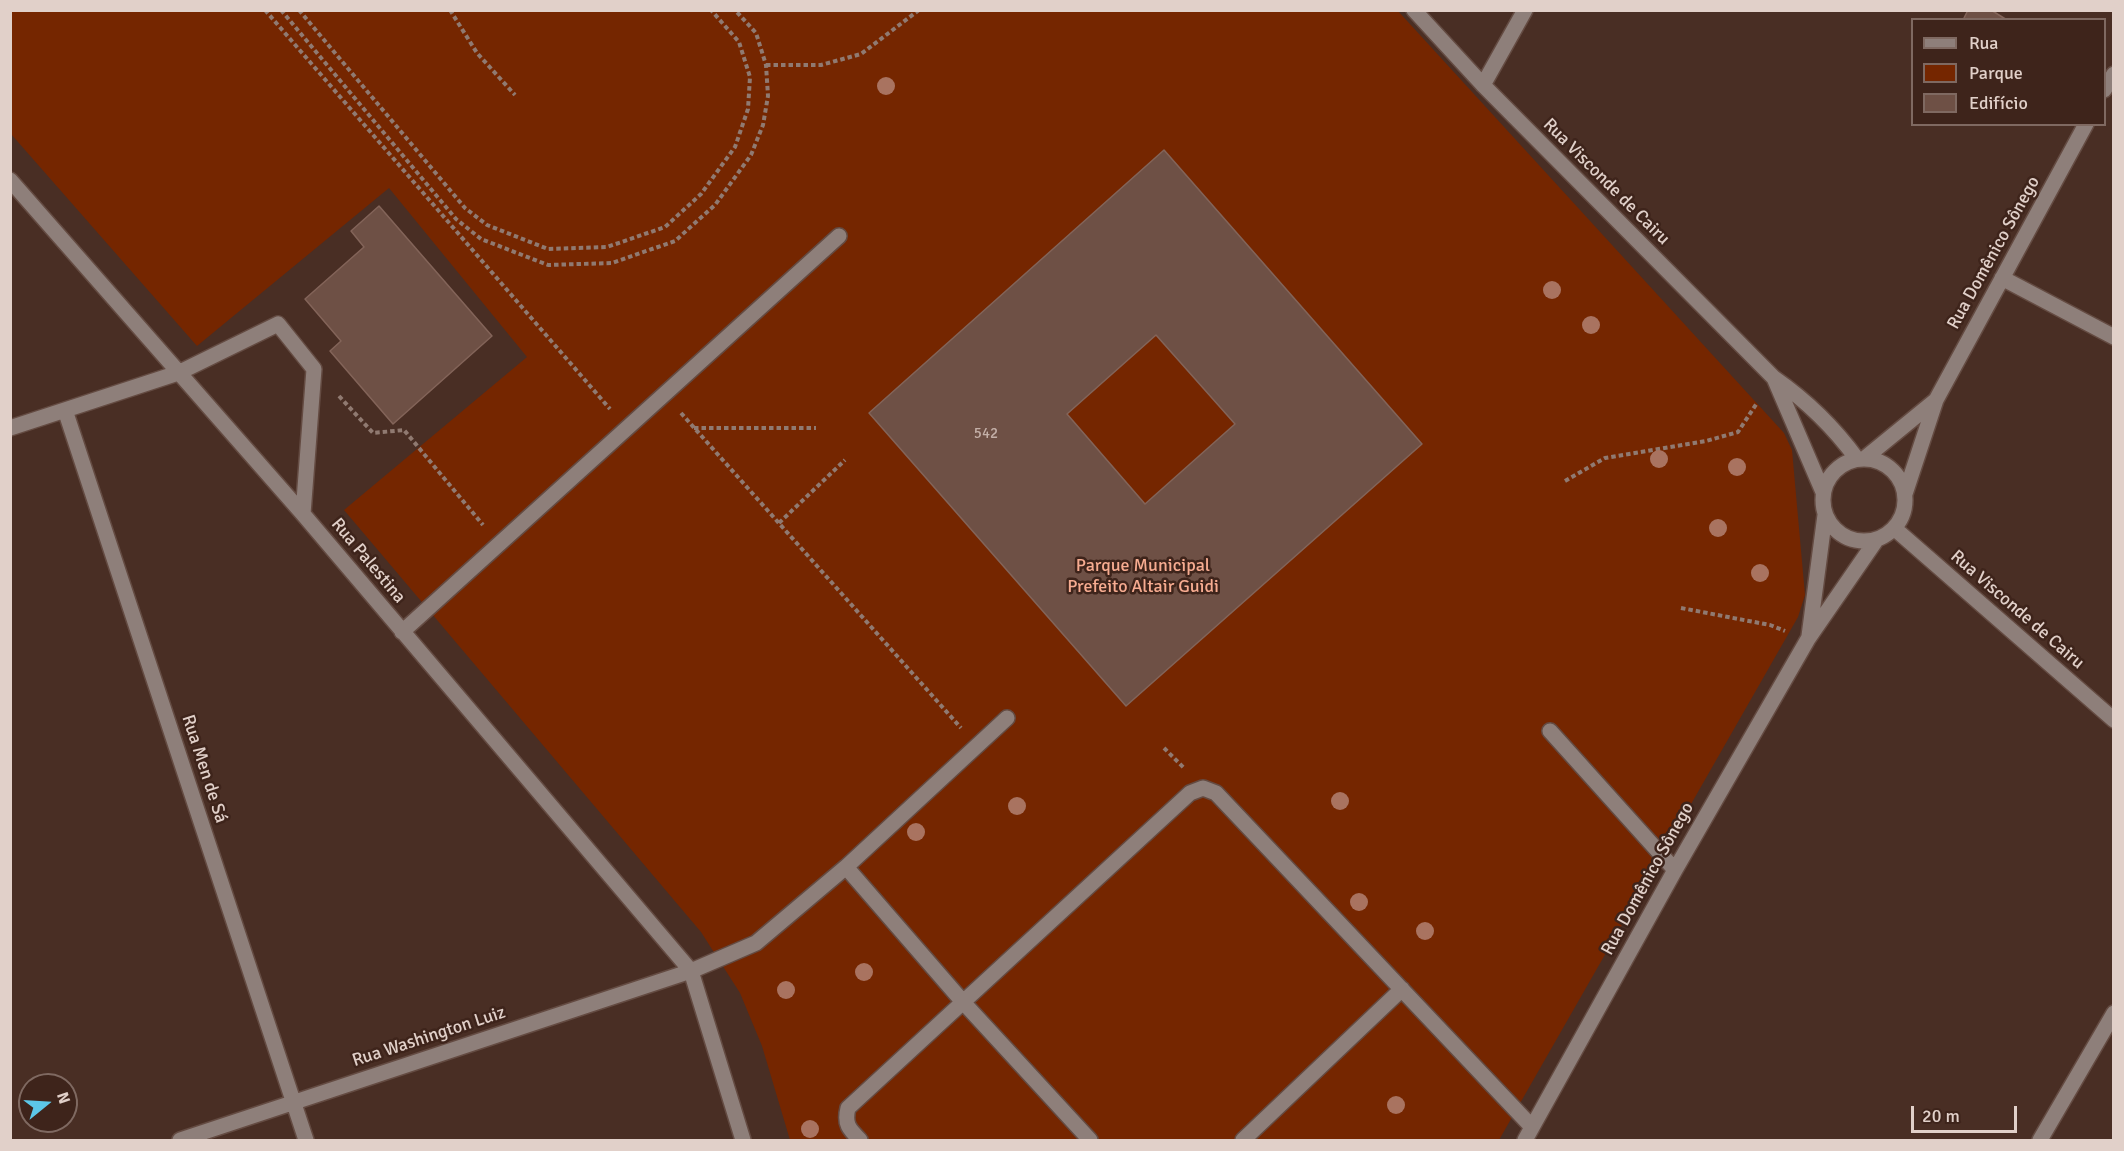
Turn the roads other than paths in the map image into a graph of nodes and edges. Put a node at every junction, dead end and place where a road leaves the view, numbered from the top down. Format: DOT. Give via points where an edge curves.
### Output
graph roads {
  1 [pos="1414,10"];
  2 [pos="1526,10"];
  3 [pos="2114,74"];
  4 [pos="1483,85"];
  5 [pos="2106,87"];
  6 [pos="2085,126"];
  7 [pos="10,180"];
  8 [pos="839,236"];
  9 [pos="2002,278"];
  10 [pos="2114,337"];
  11 [pos="178,373"];
  12 [pos="1774,378"];
  13 [pos="1936,400"];
  14 [pos="65,410"];
  15 [pos="10,428"];
  16 [pos="1861,458"];
  17 [pos="1823,492"];
  18 [pos="1905,494"];
  19 [pos="303,514"];
  20 [pos="1825,515"];
  21 [pos="1894,528"];
  22 [pos="1877,540"];
  23 [pos="402,632"];
  24 [pos="1808,639"];
  25 [pos="1006,718"];
  26 [pos="2114,720"];
  27 [pos="1550,731"];
  28 [pos="846,867"];
  29 [pos="1674,870"];
  30 [pos="690,971"];
  31 [pos="1402,988"];
  32 [pos="963,1002"];
  33 [pos="2114,1013"];
  34 [pos="293,1103"];
  35 [pos="1528,1134"];
  36 [pos="180,1140"];
  37 [pos="306,1140"];
  38 [pos="743,1140"];
  39 [pos="860,1140"];
  40 [pos="1090,1140"];
  41 [pos="1243,1140"];
  42 [pos="2040,1140"];
  1 -- 4 [label="street, Rua Visconde de Cairu"];
  2 -- 4 [label="street"];
  3 -- 5 [label="street"];
  4 -- 12 [label="street, Rua Visconde de Cairu"];
  6 -- 9 [label="street, Rua Domênico Sônego"];
  7 -- 11 [label="street, Rua Palestina"];
  8 -- 23 [label="street"];
  9 -- 10 [label="street"];
  9 -- 13 [label="street, Rua Domênico Sônego"];
  11 -- 14 [label="street"];
  11 -- 19 [label="street, Rua Palestina"];
  11 -- 19 [label="street" via="278,324 314,369"];
  12 -- 16 [label="street, Rua Visconde de Cairu" via="1820,414"];
  12 -- 17 [label="street, Rua Visconde de Cairu"];
  13 -- 16 [label="street, Rua Domênico Sônego"];
  13 -- 18 [label="street, Rua Domênico Sônego"];
  14 -- 15 [label="street"];
  14 -- 34 [label="street, Rua Men de Sá"];
  16 -- 17 [label="street" via="1835,469"];
  16 -- 18 [label="street" via="1892,468"];
  17 -- 20 [label="street"];
  18 -- 21 [label="street" via="1904,512"];
  19 -- 23 [label="street, Rua Palestina"];
  20 -- 22 [label="street" via="1831,526 1852,540"];
  20 -- 24 [label="street, Rua Domênico Sônego"];
  21 -- 22 [label="street"];
  21 -- 26 [label="street, Rua Visconde de Cairu"];
  22 -- 24 [label="street, Rua Domênico Sônego"];
  23 -- 30 [label="street, Rua Palestina"];
  24 -- 29 [label="street, Rua Domênico Sônego"];
  25 -- 28 [label="street, Rua Washington Luiz"];
  27 -- 29 [label="street"];
  28 -- 30 [label="street, Rua Washington Luiz" via="756,943"];
  28 -- 32 [label="street"];
  29 -- 35 [label="street, Rua Domênico Sônego"];
  30 -- 34 [label="street, Rua Washington Luiz"];
  30 -- 38 [label="street"];
  31 -- 32 [label="street" via="1216,793 1203,788 1190,793"];
  31 -- 35 [label="street"];
  31 -- 41 [label="street"];
  32 -- 39 [label="street" via="848,1108 845,1119"];
  32 -- 40 [label="street"];
  33 -- 42 [label="street"];
  34 -- 36 [label="street, Rua Washington Luiz"];
  34 -- 37 [label="street, Rua Men de Sá"];
}
